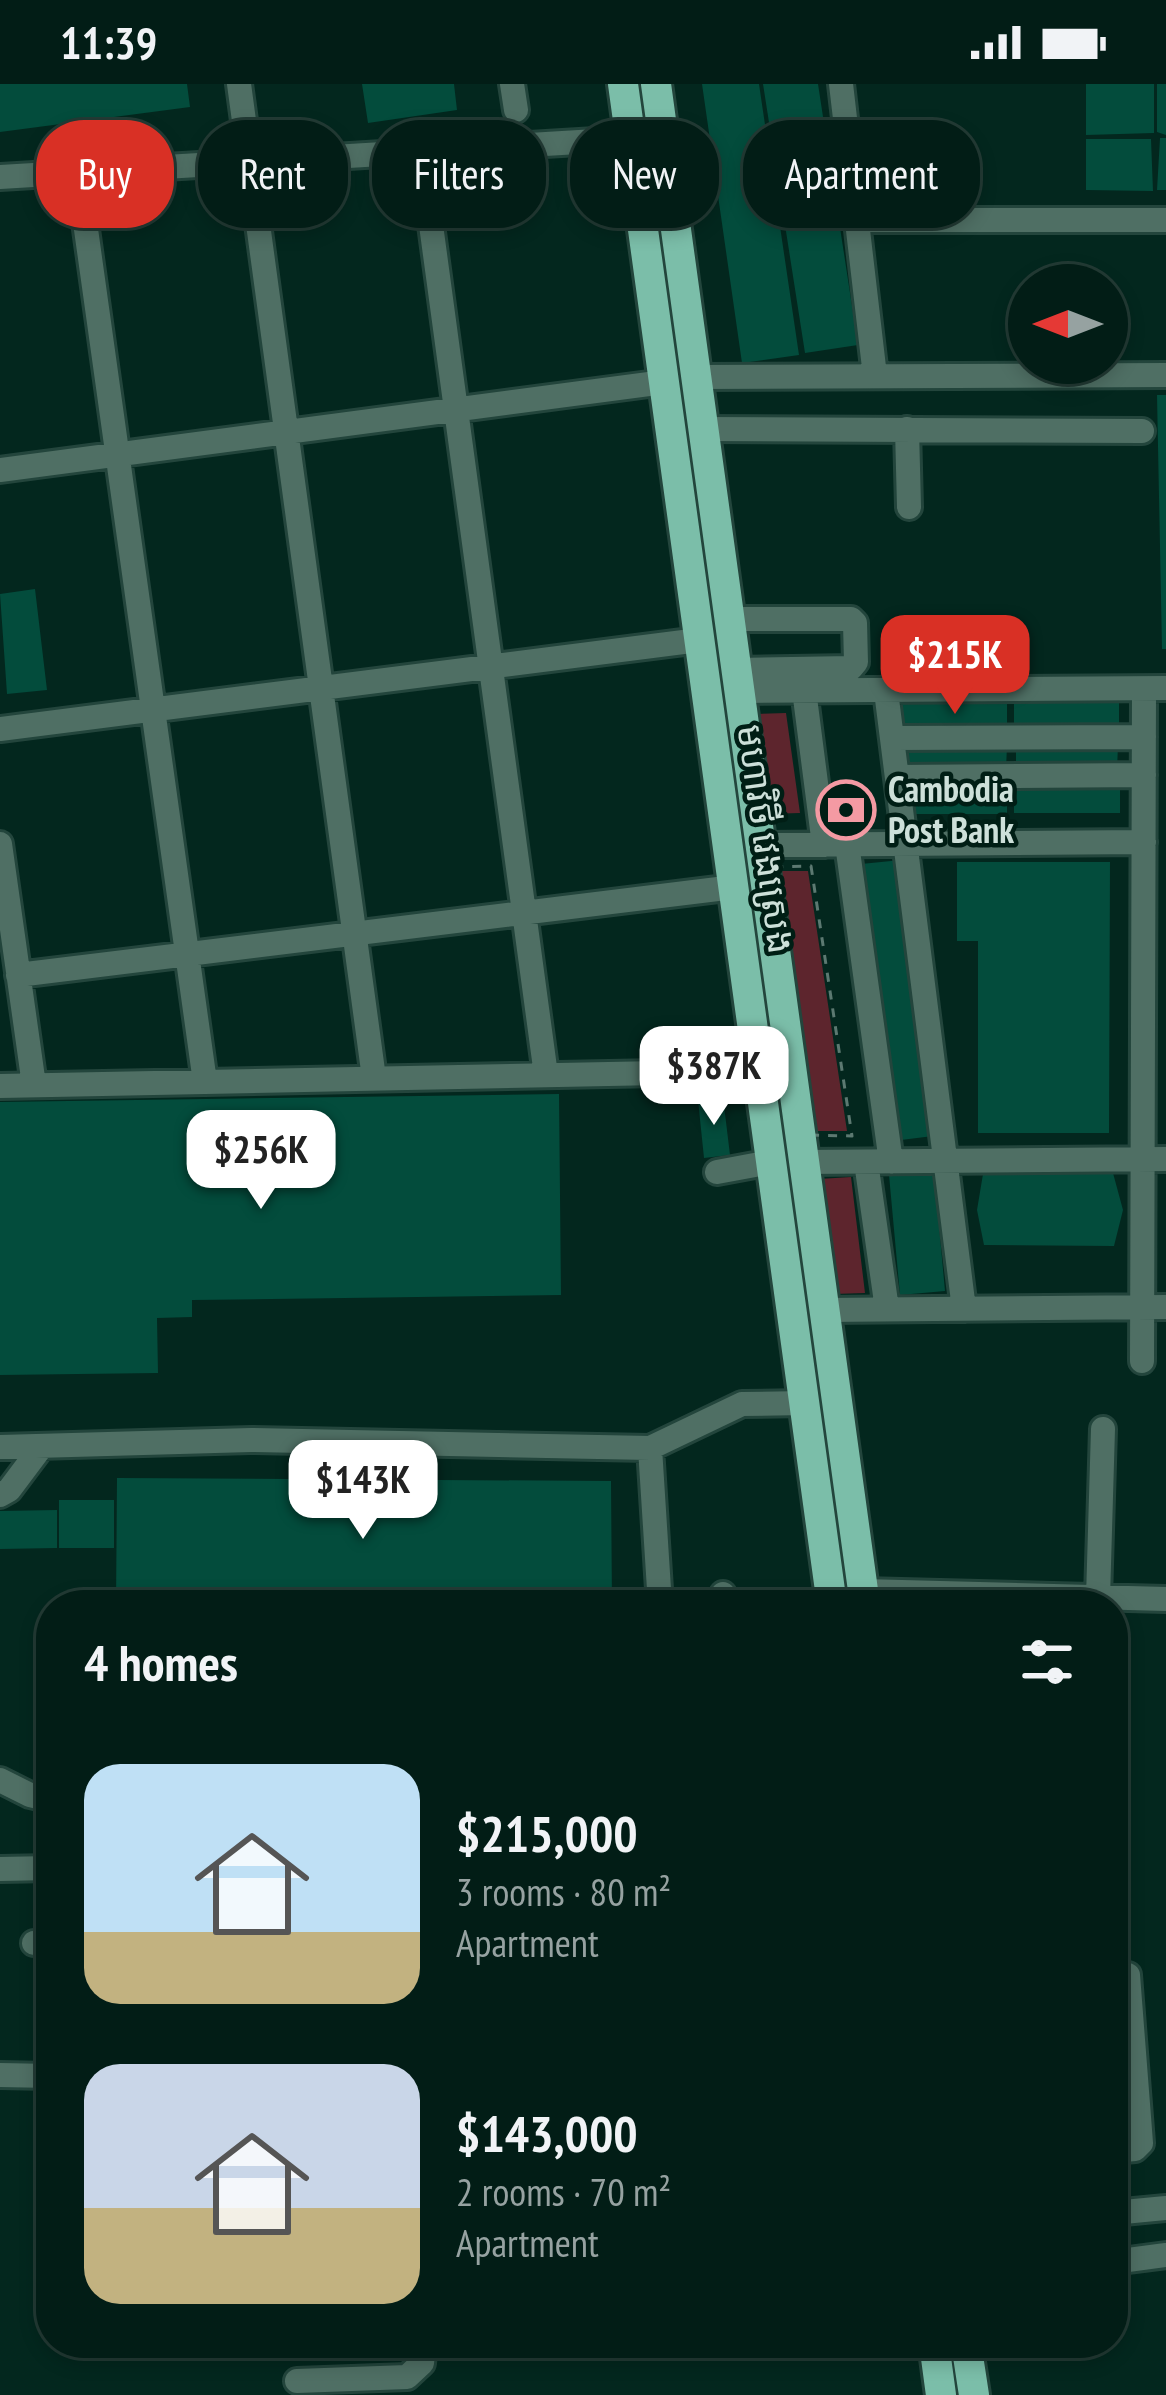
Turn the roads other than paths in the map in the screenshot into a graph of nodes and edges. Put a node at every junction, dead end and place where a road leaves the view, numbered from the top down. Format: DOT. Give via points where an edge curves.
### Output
graph roads {
  1 [pos="239,84"];
  2 [pos="512,84"];
  3 [pos="622,84"];
  4 [pos="656,84"];
  5 [pos="841,84"];
  6 [pos="516,110"];
  7 [pos="244,120"];
  8 [pos="627,120"];
  9 [pos="660,120"];
  10 [pos="845,120"];
  11 [pos="36,175"];
  12 [pos="0,177"];
  13 [pos="980,220"];
  14 [pos="1166,220"];
  15 [pos="86,228"];
  16 [pos="258,228"];
  17 [pos="431,228"];
  18 [pos="642,228"];
  19 [pos="675,228"];
  20 [pos="858,228"];
  21 [pos="1166,375"];
  22 [pos="874,376"];
  23 [pos="696,377"];
  24 [pos="664,382"];
  25 [pos="456,409"];
  26 [pos="703,429"];
  27 [pos="907,429"];
  28 [pos="1142,431"];
  29 [pos="286,432"];
  30 [pos="117,454"];
  31 [pos="0,470"];
  32 [pos="909,507"];
  33 [pos="729,619"];
  34 [pos="699,640"];
  35 [pos="491,668"];
  36 [pos="738,680"];
  37 [pos="321,689"];
  38 [pos="804,690"];
  39 [pos="1155,691"];
  40 [pos="887,699"];
  41 [pos="153,710"];
  42 [pos="0,729"];
  43 [pos="1144,737"];
  44 [pos="892,738"];
  45 [pos="1144,775"];
  46 [pos="897,777"];
  47 [pos="1144,842"];
  48 [pos="0,844"];
  49 [pos="835,844"];
  50 [pos="905,844"];
  51 [pos="760,845"];
  52 [pos="734,887"];
  53 [pos="524,913"];
  54 [pos="355,934"];
  55 [pos="187,955"];
  56 [pos="18,975"];
  57 [pos="1155,995"];
  58 [pos="791,1067"];
  59 [pos="759,1071"];
  60 [pos="546,1075"];
  61 [pos="374,1078"];
  62 [pos="205,1082"];
  63 [pos="34,1085"];
  64 [pos="0,1086"];
  65 [pos="806,1149"];
  66 [pos="1155,1160"];
  67 [pos="945,1161"];
  68 [pos="771,1162"];
  69 [pos="879,1162"];
  70 [pos="717,1172"];
  71 [pos="1154,1307"];
  72 [pos="964,1309"];
  73 [pos="824,1310"];
  74 [pos="887,1310"];
  75 [pos="1142,1361"];
  76 [pos="837,1398"];
  77 [pos="805,1403"];
  78 [pos="1103,1429"];
  79 [pos="42,1446"];
  80 [pos="0,1447"];
  81 [pos="650,1448"];
  82 [pos="0,1495"];
  83 [pos="659,1590"];
  84 [pos="830,1590"];
  85 [pos="863,1590"];
  86 [pos="1098,1590"];
  87 [pos="1128,1598"];
  88 [pos="1166,1599"];
  89 [pos="0,1780"];
  90 [pos="36,1796"];
  91 [pos="0,1868"];
  92 [pos="36,1868"];
  93 [pos="1128,1975"];
  94 [pos="0,2075"];
  95 [pos="36,2076"];
  96 [pos="1128,2150"];
  97 [pos="1166,2208"];
  98 [pos="1128,2212"];
  99 [pos="1166,2255"];
  100 [pos="1128,2260"];
  101 [pos="422,2358"];
  102 [pos="936,2358"];
  103 [pos="968,2358"];
  104 [pos="297,2381"];
  105 [pos="941,2395"];
  106 [pos="974,2395"];
  1 -- 7 [label="street"];
  2 -- 6 [label="street"];
  3 -- 8 [label="main road, មហាវិថី វេងស្រេង"];
  4 -- 9 [label="main road, មហាវិថី វេងស្រេង"];
  5 -- 10 [label="street"];
  11 -- 12 [label="street"];
  13 -- 14 [label="street"];
  15 -- 30 [label="street"];
  16 -- 29 [label="street"];
  17 -- 25 [label="street"];
  18 -- 24 [label="main road, មហាវិថី វេងស្រេង"];
  19 -- 23 [label="main road, មហាវិថី វេងស្រេង"];
  20 -- 22 [label="street"];
  21 -- 22 [label="street"];
  22 -- 23 [label="street"];
  23 -- 26 [label="main road, មហាវិថី វេងស្រេង"];
  24 -- 25 [label="street"];
  24 -- 34 [label="main road, មហាវិថី វេងស្រេង"];
  25 -- 29 [label="street"];
  25 -- 35 [label="street"];
  26 -- 27 [label="street"];
  26 -- 33 [label="main road, មហាវិថី វេងស្រេង"];
  27 -- 28 [label="street"];
  27 -- 32 [label="street"];
  29 -- 30 [label="street"];
  29 -- 37 [label="street"];
  30 -- 31 [label="street"];
  30 -- 41 [label="street"];
  33 -- 36 [label="main road, មហាវិថី វេងស្រេង"];
  33 -- 36 [label="street" via="855,623 851,668"];
  34 -- 35 [label="street"];
  34 -- 52 [label="main road, មហាវិថី វេងស្រេង"];
  35 -- 37 [label="street"];
  35 -- 53 [label="street"];
  36 -- 38 [label="street"];
  36 -- 51 [label="main road, មហាវិថី វេងស្រេង"];
  37 -- 41 [label="street"];
  37 -- 54 [label="street"];
  38 -- 39 [label="street"];
  38 -- 49 [label="street"];
  39 -- 43 [label="street"];
  40 -- 44 [label="street"];
  41 -- 42 [label="street"];
  41 -- 55 [label="street"];
  43 -- 44 [label="street"];
  43 -- 45 [label="street"];
  44 -- 46 [label="street"];
  45 -- 46 [label="street"];
  45 -- 47 [label="street"];
  46 -- 50 [label="street"];
  47 -- 50 [label="street"];
  47 -- 57 [label="street"];
  48 -- 56 [label="street"];
  49 -- 50 [label="street"];
  49 -- 51 [label="street"];
  49 -- 69 [label="street"];
  50 -- 67 [label="street"];
  51 -- 58 [label="main road, មហាវិថី វេងស្រេង"];
  52 -- 53 [label="street"];
  52 -- 59 [label="main road, មហាវិថី វេងស្រេង"];
  53 -- 54 [label="street"];
  53 -- 60 [label="street"];
  54 -- 55 [label="street"];
  54 -- 61 [label="street"];
  55 -- 56 [label="street"];
  55 -- 62 [label="street"];
  56 -- 63 [label="street"];
  57 -- 66 [label="street"];
  58 -- 59 [label="street"];
  58 -- 65 [label="main road, មហាវិថី វេងស្រេង"];
  59 -- 60 [label="street"];
  59 -- 68 [label="main road, មហាវិថី វេងស្រេង"];
  60 -- 61 [label="street"];
  61 -- 62 [label="street"];
  62 -- 63 [label="street"];
  63 -- 64 [label="street"];
  65 -- 69 [label="street"];
  65 -- 73 [label="main road, មហាវិថី វេងស្រេង"];
  66 -- 67 [label="street"];
  66 -- 71 [label="street"];
  67 -- 69 [label="street"];
  67 -- 72 [label="street"];
  68 -- 70 [label="street"];
  68 -- 77 [label="main road, មហាវិថី វេងស្រេង"];
  69 -- 74 [label="street"];
  71 -- 72 [label="street"];
  71 -- 75 [label="street"];
  72 -- 74 [label="street"];
  73 -- 74 [label="street"];
  73 -- 76 [label="main road, មហាវិថី វេងស្រេង"];
  76 -- 77 [label="main road"];
  76 -- 85 [label="main road, មហាវិថី វេងស្រេង"];
  77 -- 81 [label="street" via="742,1405"];
  77 -- 84 [label="main road, មហាវិថី វេងស្រេង"];
  78 -- 86 [label="street"];
  79 -- 80 [label="street"];
  79 -- 81 [label="street" via="251,1439"];
  79 -- 82 [label="street"];
  81 -- 83 [label="street"];
  87 -- 88 [label="street"];
  89 -- 90 [label="street"];
  91 -- 92 [label="street"];
  93 -- 96 [label="street" via="1141,2144"];
  94 -- 95 [label="street"];
  97 -- 98 [label="street"];
  99 -- 100 [label="street"];
  101 -- 104 [label="street" via="406,2377"];
  102 -- 105 [label="main road"];
  103 -- 106 [label="main road"];
}
